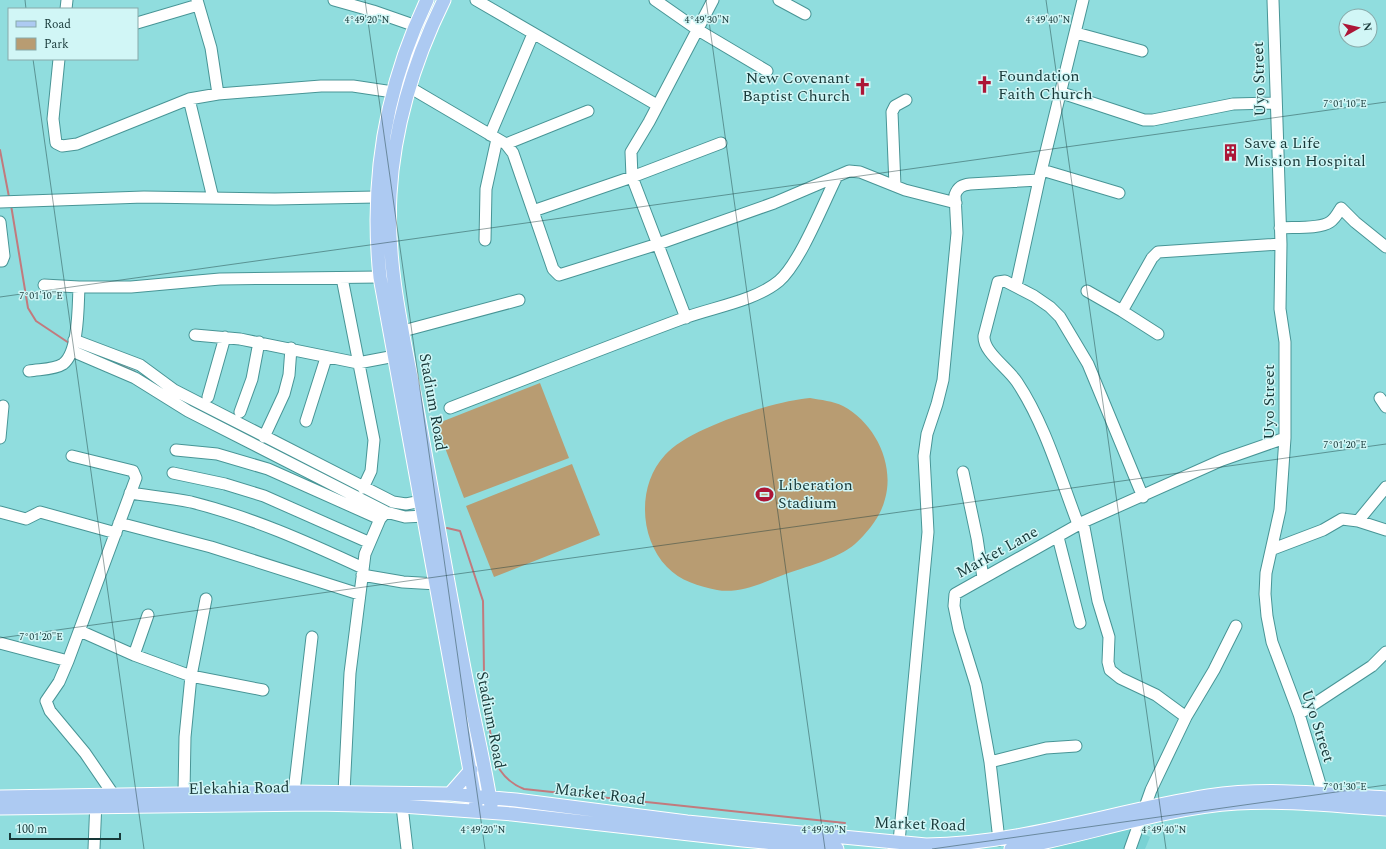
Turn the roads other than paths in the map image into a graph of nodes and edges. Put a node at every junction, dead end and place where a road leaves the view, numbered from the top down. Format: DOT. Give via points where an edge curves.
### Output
graph roads {
  1 [pos="334,0"];
  2 [pos="428,0"];
  3 [pos="444,0"];
  4 [pos="476,0"];
  5 [pos="655,0"];
  6 [pos="713,0"];
  7 [pos="779,0"];
  8 [pos="1083,0"];
  9 [pos="1273,0"];
  10 [pos="197,3"];
  11 [pos="805,14"];
  12 [pos="138,23"];
  13 [pos="416,26"];
  14 [pos="698,30"];
  15 [pos="1076,33"];
  16 [pos="533,34"];
  17 [pos="1142,51"];
  18 [pos="59,60"];
  19 [pos="767,71"];
  20 [pos="409,87"];
  21 [pos="393,92"];
  22 [pos="1062,92"];
  23 [pos="218,94"];
  24 [pos="189,100"];
  25 [pos="906,100"];
  26 [pos="1276,103"];
  27 [pos="657,105"];
  28 [pos="588,111"];
  29 [pos="383,134"];
  30 [pos="397,138"];
  31 [pos="498,140"];
  32 [pos="721,143"];
  33 [pos="1041,175"];
  34 [pos="837,176"];
  35 [pos="632,177"];
  36 [pos="895,186"];
  37 [pos="1119,193"];
  38 [pos="376,197"];
  39 [pos="213,198"];
  40 [pos="2,202"];
  41 [pos="956,203"];
  42 [pos="533,211"];
  43 [pos="0,222"];
  44 [pos="1280,228"];
  45 [pos="485,240"];
  46 [pos="658,244"];
  47 [pos="1281,244"];
  48 [pos="1386,247"];
  49 [pos="0,261"];
  50 [pos="380,277"];
  51 [pos="342,278"];
  52 [pos="44,285"];
  53 [pos="1016,286"];
  54 [pos="78,287"];
  55 [pos="1086,291"];
  56 [pos="519,300"];
  57 [pos="1122,311"];
  58 [pos="686,318"];
  59 [pos="403,331"];
  60 [pos="1158,334"];
  61 [pos="195,335"];
  62 [pos="225,338"];
  63 [pos="259,342"];
  64 [pos="73,346"];
  65 [pos="291,348"];
  66 [pos="395,356"];
  67 [pos="326,358"];
  68 [pos="358,363"];
  69 [pos="29,371"];
  70 [pos="208,398"];
  71 [pos="3,406"];
  72 [pos="450,408"];
  73 [pos="240,412"];
  74 [pos="306,421"];
  75 [pos="264,437"];
  76 [pos="0,438"];
  77 [pos="1285,438"];
  78 [pos="176,450"];
  79 [pos="72,456"];
  80 [pos="963,472"];
  81 [pos="173,473"];
  82 [pos="1386,487"];
  83 [pos="363,488"];
  84 [pos="130,493"];
  85 [pos="1143,497"];
  86 [pos="422,501"];
  87 [pos="0,512"];
  88 [pos="383,516"];
  89 [pos="425,516"];
  90 [pos="1358,521"];
  91 [pos="1080,523"];
  92 [pos="118,528"];
  93 [pos="1386,530"];
  94 [pos="1058,537"];
  95 [pos="368,542"];
  96 [pos="1273,549"];
  97 [pos="362,572"];
  98 [pos="983,578"];
  99 [pos="437,584"];
  100 [pos="359,594"];
  101 [pos="206,599"];
  102 [pos="148,614"];
  103 [pos="1080,623"];
  104 [pos="1236,626"];
  105 [pos="80,631"];
  106 [pos="312,637"];
  107 [pos="0,643"];
  108 [pos="1385,654"];
  109 [pos="134,655"];
  110 [pos="68,661"];
  111 [pos="191,676"];
  112 [pos="263,690"];
  113 [pos="1299,714"];
  114 [pos="1186,717"];
  115 [pos="1076,746"];
  116 [pos="990,762"];
  117 [pos="470,770"];
  118 [pos="484,774"];
  119 [pos="294,792"];
  120 [pos="344,792"];
  121 [pos="184,793"];
  122 [pos="113,794"];
  123 [pos="450,794"];
  124 [pos="1323,794"];
  125 [pos="475,796"];
  126 [pos="0,797"];
  127 [pos="490,798"];
  128 [pos="1386,798"];
  129 [pos="516,800"];
  130 [pos="96,801"];
  131 [pos="402,806"];
  132 [pos="1145,807"];
  133 [pos="0,808"];
  134 [pos="1386,809"];
  135 [pos="478,812"];
  136 [pos="492,813"];
  137 [pos="1142,820"];
  138 [pos="999,840"];
  139 [pos="743,845"];
  140 [pos="896,845"];
  141 [pos="94,849"];
  142 [pos="407,849"];
  143 [pos="837,849"];
  144 [pos="1011,849"];
  145 [pos="1130,849"];
  1 -- 13 [label="street"];
  2 -- 13 [label="main road, Stadium Road"];
  3 -- 20 [label="main road, Stadium Road"];
  4 -- 16 [label="street"];
  5 -- 14 [label="street"];
  6 -- 14 [label="street"];
  7 -- 11 [label="street"];
  8 -- 15 [label="street"];
  9 -- 26 [label="street, Uyo Street"];
  10 -- 12 [label="street"];
  10 -- 23 [label="street" via="211,48"];
  13 -- 21 [label="main road, Stadium Road"];
  14 -- 19 [label="street"];
  14 -- 27 [label="street"];
  15 -- 17 [label="street"];
  15 -- 22 [label="street"];
  16 -- 27 [label="street"];
  16 -- 31 [label="street"];
  18 -- 24 [label="street" via="53,119 56,143 62,146 77,144"];
  20 -- 30 [label="main road, Stadium Road"];
  20 -- 31 [label="street"];
  21 -- 23 [label="street" via="353,86 321,86"];
  21 -- 29 [label="main road, Stadium Road"];
  22 -- 26 [label="street" via="1144,120 1233,104"];
  22 -- 33 [label="street"];
  23 -- 24 [label="street"];
  24 -- 39 [label="street"];
  25 -- 36 [label="street" via="895,106 892,112"];
  26 -- 44 [label="street, Uyo Street"];
  27 -- 35 [label="street" via="631,152"];
  28 -- 31 [label="street"];
  29 -- 30 [label="main road"];
  29 -- 38 [label="main road, Stadium Road"];
  30 -- 59 [label="main road, Stadium Road" via="390,195 390,231"];
  31 -- 42 [label="street" via="513,153"];
  31 -- 45 [label="street" via="486,189"];
  32 -- 35 [label="street"];
  33 -- 37 [label="street"];
  33 -- 41 [label="street" via="962,185 957,190"];
  33 -- 53 [label="street"];
  34 -- 36 [label="street" via="856,171"];
  34 -- 46 [label="street" via="774,203"];
  34 -- 58 [label="street" via="798,256 780,280 760,293"];
  35 -- 42 [label="street"];
  35 -- 46 [label="street"];
  36 -- 41 [label="street"];
  38 -- 39 [label="street"];
  38 -- 50 [label="main road, Stadium Road"];
  39 -- 40 [label="street" via="144,197"];
  41 -- 140 [label="street" via="957,233 943,380 926,434 924,456 928,532"];
  42 -- 46 [label="street" via="553,269 559,276"];
  43 -- 49 [label="street" via="4,256"];
  44 -- 47 [label="street, Uyo Street"];
  44 -- 48 [label="street" via="1330,223 1342,208"];
  46 -- 58 [label="street"];
  47 -- 57 [label="street" via="1158,252"];
  47 -- 77 [label="street, Uyo Street" via="1280,309 1285,342"];
  50 -- 51 [label="street"];
  50 -- 66 [label="main road, Stadium Road"];
  51 -- 54 [label="street" via="220,279 131,287"];
  51 -- 68 [label="street"];
  52 -- 54 [label="street"];
  53 -- 85 [label="street" via="1050,307 1071,333 1088,364"];
  53 -- 91 [label="street" via="1005,281 996,285 984,340 988,349 1016,380 1034,412"];
  54 -- 64 [label="street"];
  55 -- 57 [label="street"];
  56 -- 59 [label="street"];
  57 -- 60 [label="street"];
  58 -- 72 [label="street"];
  59 -- 118 [label="main road, Stadium Road"];
  61 -- 62 [label="street"];
  62 -- 63 [label="street"];
  62 -- 70 [label="street"];
  63 -- 65 [label="street"];
  63 -- 73 [label="street" via="252,379"];
  64 -- 69 [label="street" via="63,364"];
  64 -- 75 [label="street" via="140,365 174,390"];
  64 -- 88 [label="street"];
  65 -- 67 [label="street"];
  65 -- 75 [label="street" via="289,375 284,394"];
  66 -- 68 [label="street"];
  66 -- 86 [label="main road, Stadium Road"];
  67 -- 68 [label="street"];
  67 -- 74 [label="street"];
  68 -- 83 [label="street" via="374,440 371,471"];
  71 -- 76 [label="street"];
  75 -- 83 [label="street"];
  77 -- 85 [label="street, Market Lane" via="1222,460"];
  77 -- 96 [label="street, Uyo Street" via="1280,510"];
  78 -- 88 [label="street" via="217,454 261,467"];
  79 -- 84 [label="street" via="132,471 136,478"];
  80 -- 98 [label="street"];
  81 -- 95 [label="street" via="225,484 264,496"];
  82 -- 90 [label="street"];
  83 -- 86 [label="street" via="398,504"];
  84 -- 92 [label="street"];
  84 -- 97 [label="street" via="190,502 236,515 282,531"];
  85 -- 91 [label="street, Market Lane"];
  86 -- 89 [label="main road, Stadium Road"];
  87 -- 92 [label="street" via="26,519 40,512"];
  88 -- 89 [label="street"];
  88 -- 95 [label="street"];
  89 -- 99 [label="main road, Stadium Road"];
  90 -- 93 [label="street"];
  90 -- 96 [label="street" via="1342,519 1323,530"];
  91 -- 94 [label="street, Market Lane"];
  91 -- 114 [label="street" via="1109,637 1110,670 1120,678 1156,695"];
  92 -- 100 [label="street" via="211,547"];
  92 -- 105 [label="street"];
  94 -- 98 [label="street, Market Lane"];
  94 -- 103 [label="street"];
  95 -- 97 [label="street"];
  96 -- 113 [label="street, Uyo Street" via="1266,573 1267,616 1272,642"];
  97 -- 99 [label="street" via="413,584"];
  97 -- 100 [label="street"];
  98 -- 116 [label="street, Market Lane" via="955,594 953,600 959,630 976,684"];
  99 -- 117 [label="main road, Stadium Road"];
  100 -- 120 [label="street" via="350,673"];
  101 -- 111 [label="street"];
  102 -- 109 [label="street"];
  104 -- 114 [label="street"];
  105 -- 109 [label="street"];
  105 -- 110 [label="street"];
  106 -- 119 [label="street"];
  107 -- 110 [label="street"];
  108 -- 113 [label="street" via="1372,666"];
  109 -- 111 [label="street"];
  110 -- 122 [label="street" via="46,703"];
  111 -- 112 [label="street"];
  111 -- 121 [label="street" via="185,737"];
  113 -- 124 [label="street, Uyo Street"];
  114 -- 132 [label="street"];
  115 -- 116 [label="street" via="1046,748"];
  116 -- 138 [label="street, Market Lane"];
  117 -- 123 [label="main road"];
  117 -- 125 [label="main road, Stadium Road"];
  118 -- 127 [label="main road, Stadium Road"];
  118 -- 129 [label="main road"];
  119 -- 120 [label="main road, Elekahia Road"];
  119 -- 121 [label="main road, Elekahia Road"];
  120 -- 123 [label="main road, Elekahia Road"];
  121 -- 122 [label="main road, Elekahia Road"];
  122 -- 130 [label="main road, Elekahia Road"];
  123 -- 125 [label="main road, Elekahia Road"];
  124 -- 128 [label="main road, Market Road"];
  124 -- 132 [label="main road, Market Road" via="1230,793"];
  125 -- 127 [label="main road, Market Road"];
  125 -- 135 [label="main road, Stadium Road"];
  126 -- 130 [label="main road, Elekahia Road"];
  127 -- 129 [label="main road, Market Road"];
  127 -- 136 [label="main road, Stadium Road"];
  129 -- 140 [label="main road, Market Road"];
  130 -- 131 [label="main road, Elekahia Road"];
  130 -- 133 [label="main road, Elekahia Road"];
  130 -- 141 [label="street"];
  131 -- 135 [label="main road, Elekahia Road"];
  131 -- 142 [label="street"];
  132 -- 137 [label="street"];
  132 -- 138 [label="main road, Market Road"];
  134 -- 137 [label="main road" via="1237,803"];
  135 -- 136 [label="main road, Market Road"];
  136 -- 139 [label="main road, Market Road"];
  137 -- 144 [label="main road"];
  137 -- 145 [label="street"];
  138 -- 140 [label="main road, Market Road" via="951,845"];
  139 -- 143 [label="main road, Market Road"];
}
